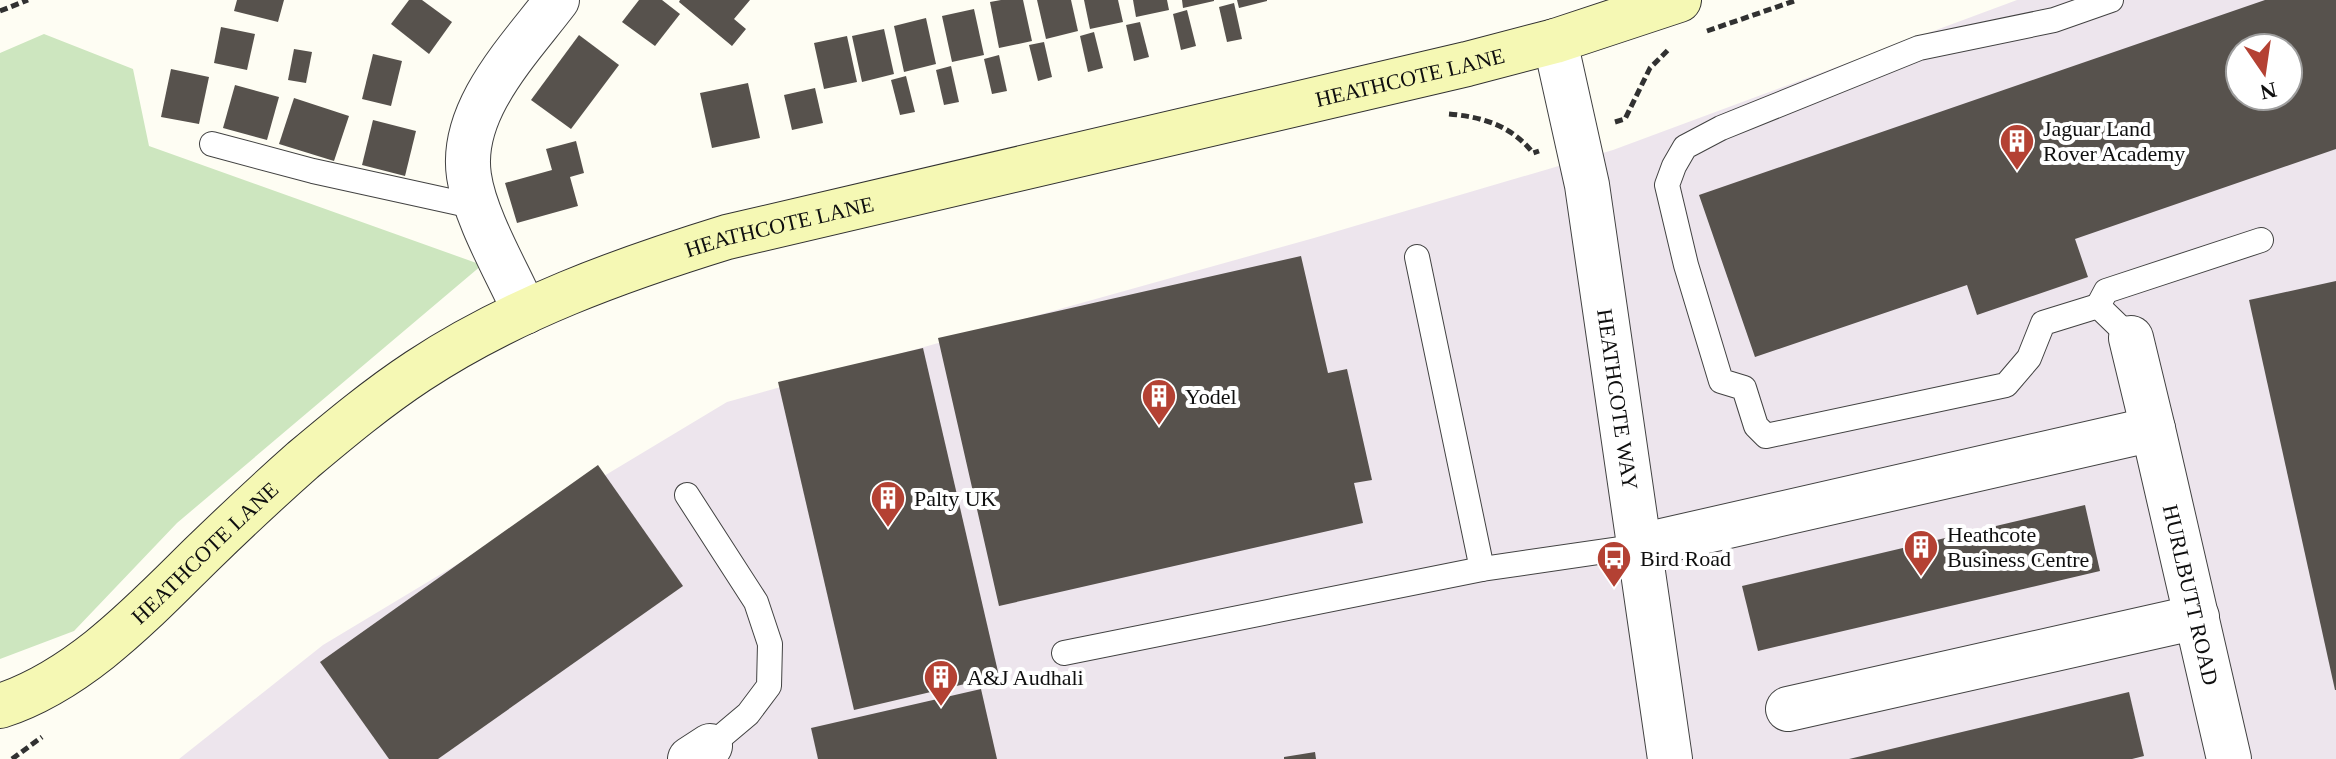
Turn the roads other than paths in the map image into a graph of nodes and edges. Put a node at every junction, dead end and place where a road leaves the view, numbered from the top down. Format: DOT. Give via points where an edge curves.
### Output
graph roads {
  1 [pos="557,0"];
  2 [pos="2111,0"];
  3 [pos="1686,18"];
  4 [pos="1555,41"];
  5 [pos="212,144"];
  6 [pos="477,207"];
  7 [pos="2261,240"];
  8 [pos="1417,257"];
  9 [pos="2098,306"];
  10 [pos="525,312"];
  11 [pos="2131,338"];
  12 [pos="2153,429"];
  13 [pos="687,495"];
  14 [pos="1640,546"];
  15 [pos="1482,569"];
  16 [pos="2197,617"];
  17 [pos="1064,653"];
  18 [pos="0,706"];
  19 [pos="1788,709"];
  20 [pos="700,752"];
  21 [pos="1670,759"];
  22 [pos="2229,759"];
  1 -- 6 [label="street" via="478,113 468,154"];
  2 -- 9 [label="lane" via="2054,20 1919,48 1721,128 1685,147 1667,185 1721,381 1744,388 1756,426 1766,436 2006,385 2029,358 2043,323"];
  3 -- 4 [label="street, HEATHCOTE LANE"];
  4 -- 10 [label="street, HEATHCOTE LANE" via="727,237 655,259"];
  4 -- 14 [label="street, HEATHCOTE WAY" via="1587,185"];
  5 -- 6 [label="lane"];
  6 -- 10 [label="street"];
  7 -- 9 [label="lane" via="2106,291"];
  8 -- 15 [label="lane"];
  9 -- 11 [label="lane"];
  10 -- 18 [label="street, HEATHCOTE LANE" via="382,396 270,490 110,641 56,680"];
  11 -- 12 [label="street"];
  12 -- 14 [label="street"];
  12 -- 16 [label="street, HURLBUTT ROAD"];
  13 -- 20 [label="lane" via="756,602 770,644 769,686 748,714"];
  14 -- 15 [label="lane"];
  14 -- 21 [label="street, HEATHCOTE WAY"];
  15 -- 17 [label="lane"];
  16 -- 19 [label="street"];
  16 -- 22 [label="street, HURLBUTT ROAD"];
}
